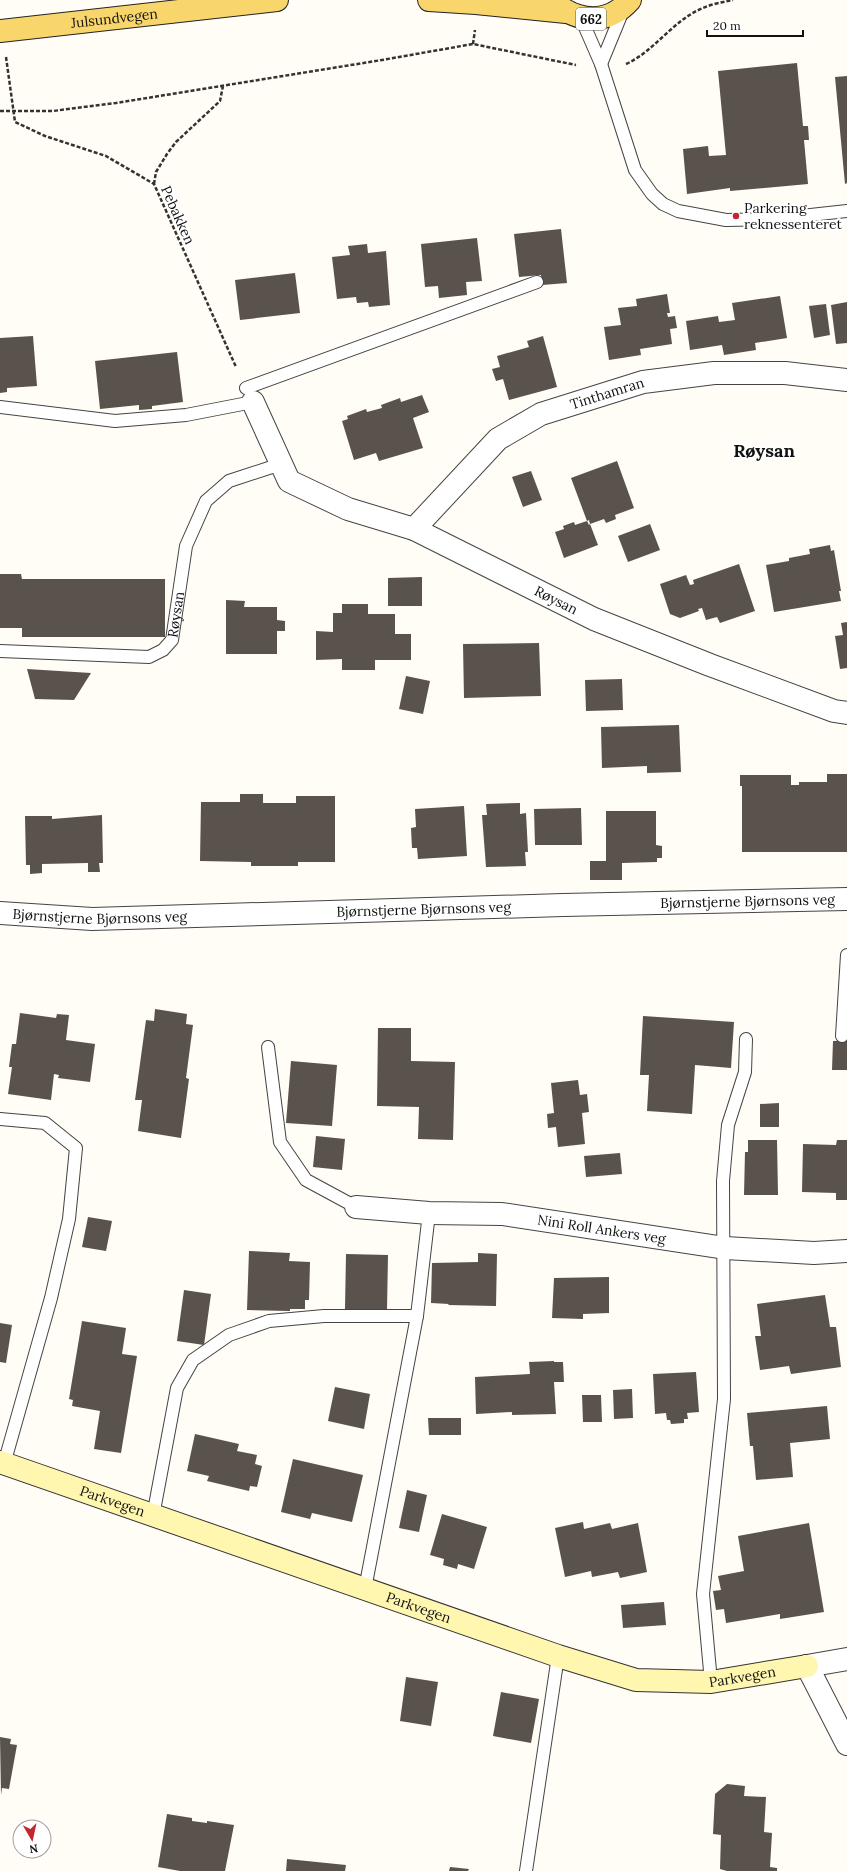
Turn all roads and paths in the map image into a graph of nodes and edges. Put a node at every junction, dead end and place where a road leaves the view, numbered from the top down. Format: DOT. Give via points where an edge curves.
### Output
graph roads {
  1 [pos="277,0"];
  2 [pos="429,0"];
  3 [pos="733,0"];
  4 [pos="628,3"];
  5 [pos="567,10"];
  6 [pos="0,31"];
  7 [pos="6,54"];
  8 [pos="602,64"];
  9 [pos="626,64"];
  10 [pos="580,66"];
  11 [pos="223,86"];
  12 [pos="0,111"];
  13 [pos="13,112"];
  14 [pos="154,184"];
  15 [pos="847,210"];
  16 [pos="537,282"];
  17 [pos="847,380"];
  18 [pos="249,395"];
  19 [pos="0,407"];
  20 [pos="281,464"];
  21 [pos="414,529"];
  22 [pos="0,651"];
  23 [pos="847,713"];
  24 [pos="847,900"];
  25 [pos="0,913"];
  26 [pos="847,955"];
  27 [pos="842,1036"];
  28 [pos="746,1039"];
  29 [pos="268,1047"];
  30 [pos="0,1119"];
  31 [pos="356,1207"];
  32 [pos="429,1213"];
  33 [pos="725,1248"];
  34 [pos="847,1251"];
  35 [pos="417,1316"];
  36 [pos="2,1463"];
  37 [pos="153,1516"];
  38 [pos="365,1589"];
  39 [pos="558,1656"];
  40 [pos="847,1659"];
  41 [pos="807,1666"];
  42 [pos="711,1682"];
  43 [pos="847,1744"];
  44 [pos="526,1871"];
  1 -- 6 [label="main road, Julsundvegen"];
  2 -- 5 [label="main road, 662"];
  3 -- 9 [label="path" via="702,8 638,58"];
  4 -- 5 [label="main road, 662" via="612,14 597,19"];
  4 -- 8 [label="lane"];
  5 -- 8 [label="lane"];
  7 -- 13 [label="path"];
  8 -- 15 [label="lane" via="635,170 652,194 663,204 678,211 726,220 774,219"];
  10 -- 11 [label="path" via="473,44"];
  11 -- 13 [label="path" via="53,111"];
  11 -- 14 [label="path" via="220,101 176,142 167,154 156,172"];
  12 -- 13 [label="path"];
  13 -- 14 [label="path, Pebakken" via="15,122 45,136 106,156"];
  14 -- 18 [label="path, Pebakken"];
  16 -- 18 [label="lane"];
  17 -- 21 [label="street, Tinthamran" via="785,373 714,373 643,382 541,414 498,439"];
  18 -- 19 [label="lane" via="186,415 115,421"];
  18 -- 20 [label="street, Røysan"];
  20 -- 21 [label="street, Røysan" via="289,482 348,509"];
  20 -- 22 [label="lane, Røysan" via="229,481 206,501 186,546 172,640 163,650 149,657"];
  21 -- 23 [label="street, Røysan" via="594,619 718,668 834,711"];
  24 -- 25 [label="street, Bjørnstjerne Bjørnsons veg" via="555,905 92,919"];
  26 -- 27 [label="lane"];
  28 -- 33 [label="lane" via="745,1072 728,1125 723,1181"];
  29 -- 31 [label="lane" via="280,1142 306,1180"];
  30 -- 36 [label="lane" via="45,1124 76,1148 69,1219 52,1298"];
  31 -- 32 [label="street, Nini Roll Ankers veg"];
  32 -- 33 [label="street, Nini Roll Ankers veg" via="502,1214"];
  32 -- 35 [label="lane"];
  33 -- 34 [label="street, Nini Roll Ankers veg" via="814,1253"];
  33 -- 42 [label="lane" via="724,1399 703,1594"];
  35 -- 37 [label="lane" via="324,1316 269,1321 229,1335 193,1360 177,1388"];
  35 -- 38 [label="lane"];
  36 -- 37 [label="main road, Parkvegen"];
  37 -- 38 [label="main road, Parkvegen"];
  38 -- 39 [label="main road, Parkvegen"];
  39 -- 42 [label="main road, Parkvegen" via="636,1680"];
  39 -- 44 [label="lane"];
  40 -- 41 [label="street, Parkvegen"];
  41 -- 42 [label="main road, Parkvegen"];
  41 -- 43 [label="street"];
}
